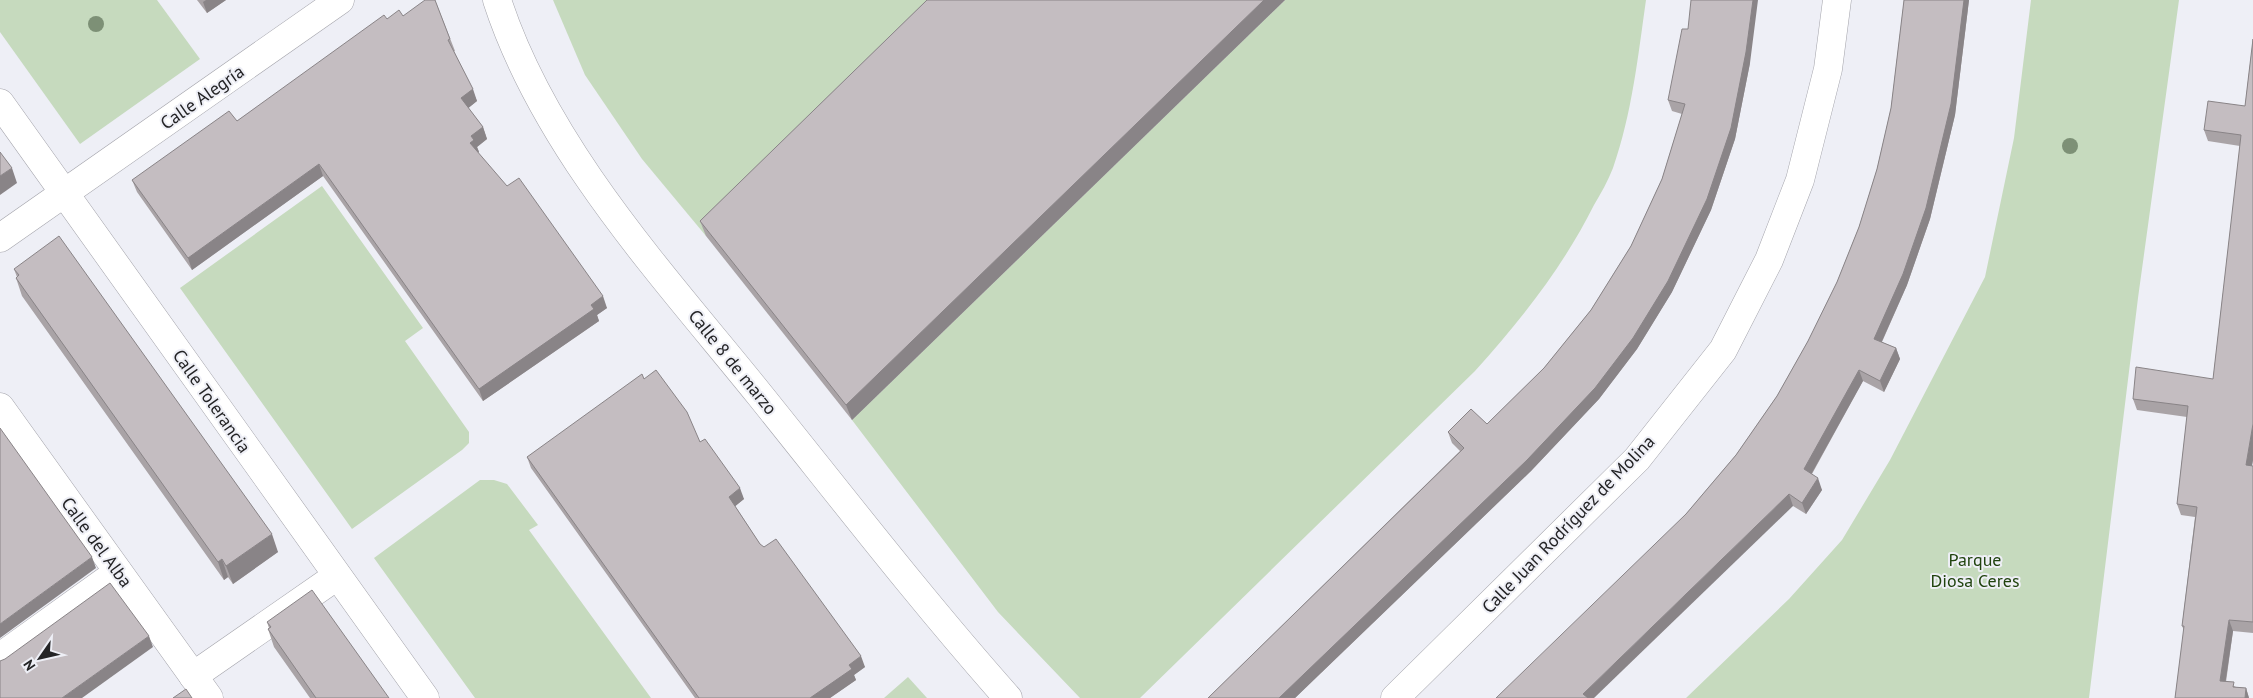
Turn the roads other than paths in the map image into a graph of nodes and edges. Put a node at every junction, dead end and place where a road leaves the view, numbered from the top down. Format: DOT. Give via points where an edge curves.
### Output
graph roads {
  1 [pos="340,0"];
  2 [pos="497,0"];
  3 [pos="1837,0"];
  4 [pos="0,103"];
  5 [pos="65,194"];
  6 [pos="0,238"];
  7 [pos="0,407"];
  8 [pos="118,572"];
  9 [pos="337,576"];
  10 [pos="0,657"];
  11 [pos="201,687"];
  12 [pos="425,698"];
  13 [pos="1008,698"];
  14 [pos="1395,698"];
  1 -- 5 [label="street, Calle Alegría"];
  2 -- 13 [label="street, Calle 8 de marzo" via="509,38 549,115 615,216 906,578"];
  3 -- 14 [label="street, Calle Juan Rodríguez de Molina" via="1828,69 1800,180 1769,260 1723,350 1637,459"];
  4 -- 5 [label="street, Calle Tolerancia"];
  5 -- 6 [label="street"];
  5 -- 9 [label="street, Calle Tolerancia"];
  7 -- 8 [label="street, Calle del Alba"];
  8 -- 10 [label="street"];
  8 -- 11 [label="street, Calle del Alba"];
  9 -- 11 [label="street, Calle del Alba"];
  9 -- 12 [label="street, Calle Tolerancia"];
}
